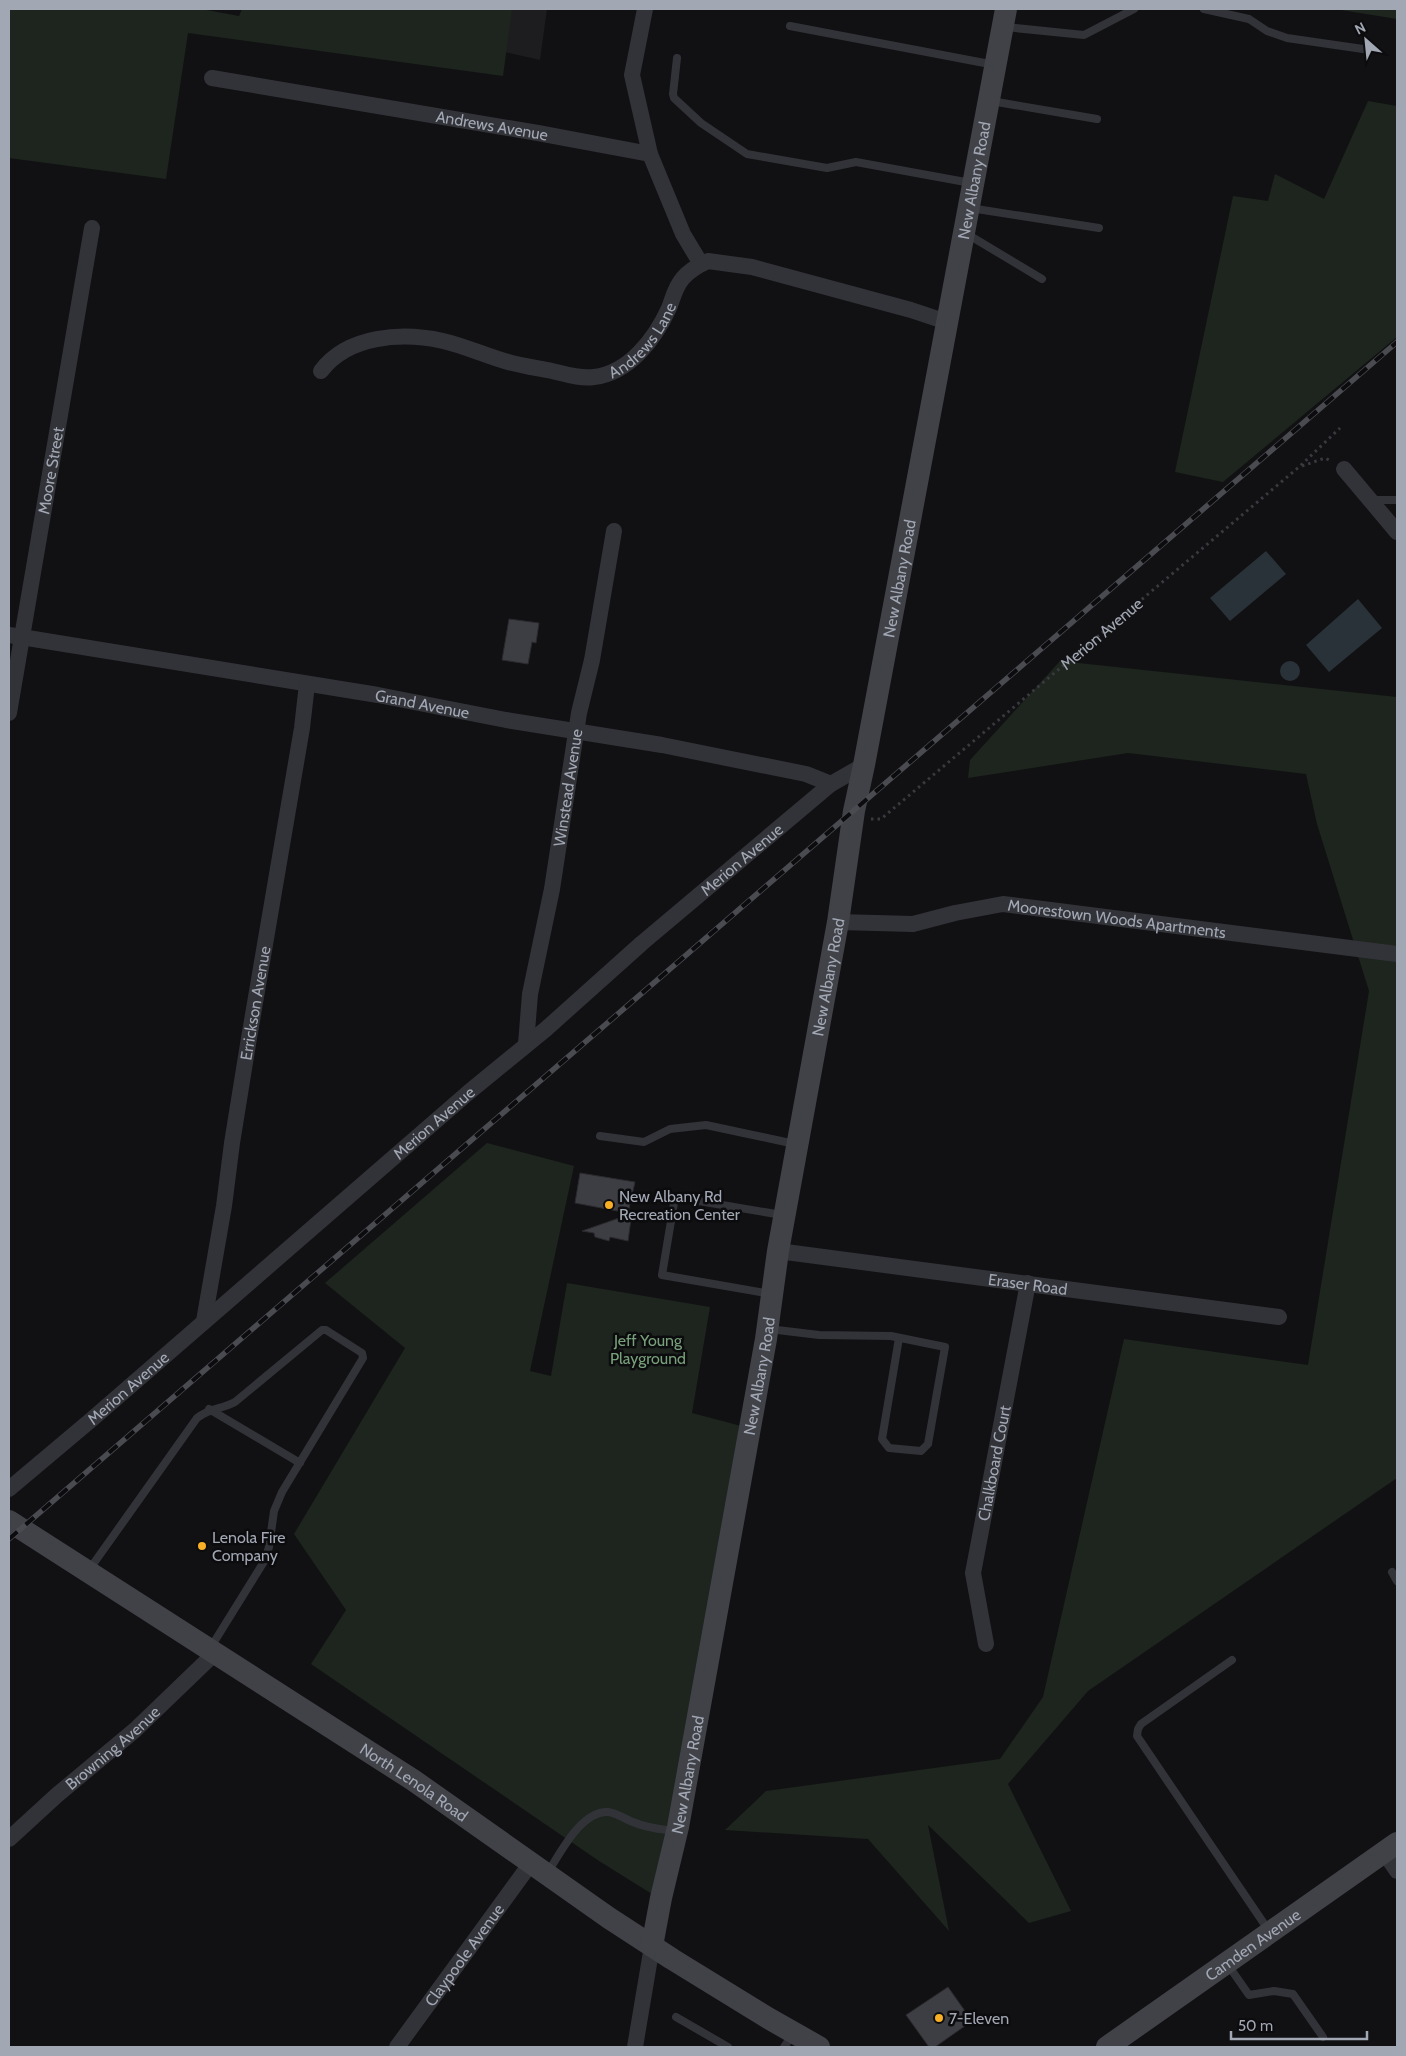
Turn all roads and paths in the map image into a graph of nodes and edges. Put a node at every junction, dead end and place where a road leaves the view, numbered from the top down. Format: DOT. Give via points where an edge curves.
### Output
graph roads {
  1 [pos="645,9"];
  2 [pos="1134,9"];
  3 [pos="1204,9"];
  4 [pos="1004,18"];
  5 [pos="790,26"];
  6 [pos="1363,49"];
  7 [pos="677,58"];
  8 [pos="996,65"];
  9 [pos="212,78"];
  10 [pos="989,101"];
  11 [pos="1097,119"];
  12 [pos="650,154"];
  13 [pos="972,184"];
  14 [pos="968,208"];
  15 [pos="92,228"];
  16 [pos="1098,228"];
  17 [pos="963,232"];
  18 [pos="701,264"];
  19 [pos="1042,279"];
  20 [pos="947,322"];
  21 [pos="321,371"];
  22 [pos="1340,428"];
  23 [pos="1299,467"];
  24 [pos="1344,469"];
  25 [pos="1371,500"];
  26 [pos="1397,500"];
  27 [pos="614,531"];
  28 [pos="1397,532"];
  29 [pos="15,636"];
  30 [pos="307,684"];
  31 [pos="9,712"];
  32 [pos="577,731"];
  33 [pos="864,765"];
  34 [pos="832,784"];
  35 [pos="853,818"];
  36 [pos="838,922"];
  37 [pos="1397,954"];
  38 [pos="526,1044"];
  39 [pos="600,1136"];
  40 [pos="797,1144"];
  41 [pos="784,1216"];
  42 [pos="778,1251"];
  43 [pos="1028,1283"];
  44 [pos="772,1294"];
  45 [pos="1279,1317"];
  46 [pos="204,1321"];
  47 [pos="767,1329"];
  48 [pos="899,1338"];
  49 [pos="209,1409"];
  50 [pos="300,1463"];
  51 [pos="9,1488"];
  52 [pos="9,1521"];
  53 [pos="87,1572"];
  54 [pos="1392,1572"];
  55 [pos="1397,1581"];
  56 [pos="986,1644"];
  57 [pos="211,1652"];
  58 [pos="1232,1660"];
  59 [pos="677,1832"];
  60 [pos="9,1839"];
  61 [pos="1391,1848"];
  62 [pos="539,1868"];
  63 [pos="1397,1871"];
  64 [pos="1270,1932"];
  65 [pos="652,1946"];
  66 [pos="1226,1964"];
  67 [pos="676,2017"];
  68 [pos="1323,2037"];
  69 [pos="789,2040"];
  70 [pos="397,2047"];
  71 [pos="634,2047"];
  72 [pos="728,2047"];
  73 [pos="819,2047"];
  74 [pos="1107,2047"];
  1 -- 12 [label="street" via="632,75"];
  2 -- 4 [label="lane" via="1084,35"];
  3 -- 6 [label="lane" via="1249,19 1267,31 1287,38"];
  4 -- 8 [label="main road, New Albany Road"];
  5 -- 8 [label="lane"];
  7 -- 13 [label="lane" via="674,98 743,152 827,168 856,162"];
  8 -- 10 [label="main road, New Albany Road"];
  9 -- 12 [label="street, Andrews Avenue"];
  10 -- 11 [label="lane"];
  10 -- 13 [label="main road, New Albany Road"];
  12 -- 18 [label="street" via="683,234"];
  13 -- 14 [label="main road, New Albany Road"];
  14 -- 16 [label="lane"];
  14 -- 17 [label="main road, New Albany Road"];
  15 -- 29 [label="street, Moore Street"];
  17 -- 19 [label="lane"];
  17 -- 20 [label="main road, New Albany Road"];
  18 -- 20 [label="street" via="708,260 752,267"];
  18 -- 21 [label="street, Andrews Lane" via="683,278 652,338 627,363 612,372 593,377 572,375 506,362 443,341 392,338 365,341 338,353"];
  20 -- 33 [label="main road, New Albany Road"];
  22 -- 23 [label="path, Merion Avenue"];
  23 -- 24 [label="path" via="1325,458"];
  23 -- 35 [label="path, Merion Avenue" via="881,819"];
  24 -- 25 [label="street"];
  25 -- 26 [label="lane"];
  25 -- 28 [label="street"];
  27 -- 32 [label="street, Winstead Avenue"];
  29 -- 30 [label="street, Grand Avenue"];
  29 -- 31 [label="street, Moore Street"];
  30 -- 32 [label="street, Grand Avenue"];
  30 -- 46 [label="street, Errickson Avenue"];
  32 -- 34 [label="street, Grand Avenue" via="774,767"];
  32 -- 38 [label="street, Winstead Avenue" via="552,888 530,994"];
  33 -- 34 [label="street, Merion Avenue"];
  33 -- 35 [label="main road, New Albany Road"];
  34 -- 38 [label="street, Merion Avenue"];
  35 -- 36 [label="main road, New Albany Road"];
  36 -- 37 [label="street, Moorestown Woods Apartments" via="913,924 955,912 1003,904"];
  36 -- 40 [label="main road, New Albany Road"];
  38 -- 46 [label="street, Merion Avenue"];
  39 -- 40 [label="lane" via="644,1142 670,1130 706,1125"];
  40 -- 41 [label="main road, New Albany Road"];
  41 -- 42 [label="main road, New Albany Road"];
  41 -- 44 [label="lane" via="675,1196 662,1275"];
  42 -- 43 [label="street, Eraser Road"];
  42 -- 44 [label="main road, New Albany Road"];
  43 -- 45 [label="street, Eraser Road"];
  43 -- 56 [label="street, Chalkboard Court" via="973,1573"];
  44 -- 47 [label="main road, New Albany Road"];
  46 -- 51 [label="street, Merion Avenue"];
  47 -- 48 [label="lane" via="818,1335"];
  47 -- 59 [label="main road, New Albany Road"];
  48 -- 48 [label="lane" via="945,1347 928,1444 921,1451 889,1448 882,1439"];
  49 -- 50 [label="lane"];
  49 -- 50 [label="lane" via="235,1402 326,1330 362,1353 363,1358"];
  49 -- 53 [label="lane" via="197,1418"];
  50 -- 57 [label="lane" via="274,1511 265,1560"];
  52 -- 53 [label="main road, North Lenola Road"];
  53 -- 57 [label="main road, North Lenola Road"];
  54 -- 55 [label="lane"];
  57 -- 60 [label="street, Browning Avenue" via="135,1730"];
  57 -- 62 [label="main road, North Lenola Road" via="412,1780"];
  58 -- 64 [label="lane" via="1141,1724 1137,1736"];
  59 -- 62 [label="lane" via="646,1826 609,1812 597,1814 585,1820"];
  59 -- 65 [label="main road, New Albany Road"];
  61 -- 63 [label="street"];
  61 -- 64 [label="main road, Camden Avenue"];
  62 -- 65 [label="main road, North Lenola Road"];
  62 -- 70 [label="street, Claypoole Avenue"];
  64 -- 66 [label="main road, Camden Avenue"];
  65 -- 69 [label="main road, North Lenola Road" via="743,2004"];
  65 -- 71 [label="street"];
  66 -- 68 [label="lane" via="1249,1995 1274,1991 1293,1994"];
  66 -- 74 [label="main road, Camden Avenue"];
  67 -- 72 [label="lane"];
  69 -- 73 [label="main road, North Lenola Road"];
}
